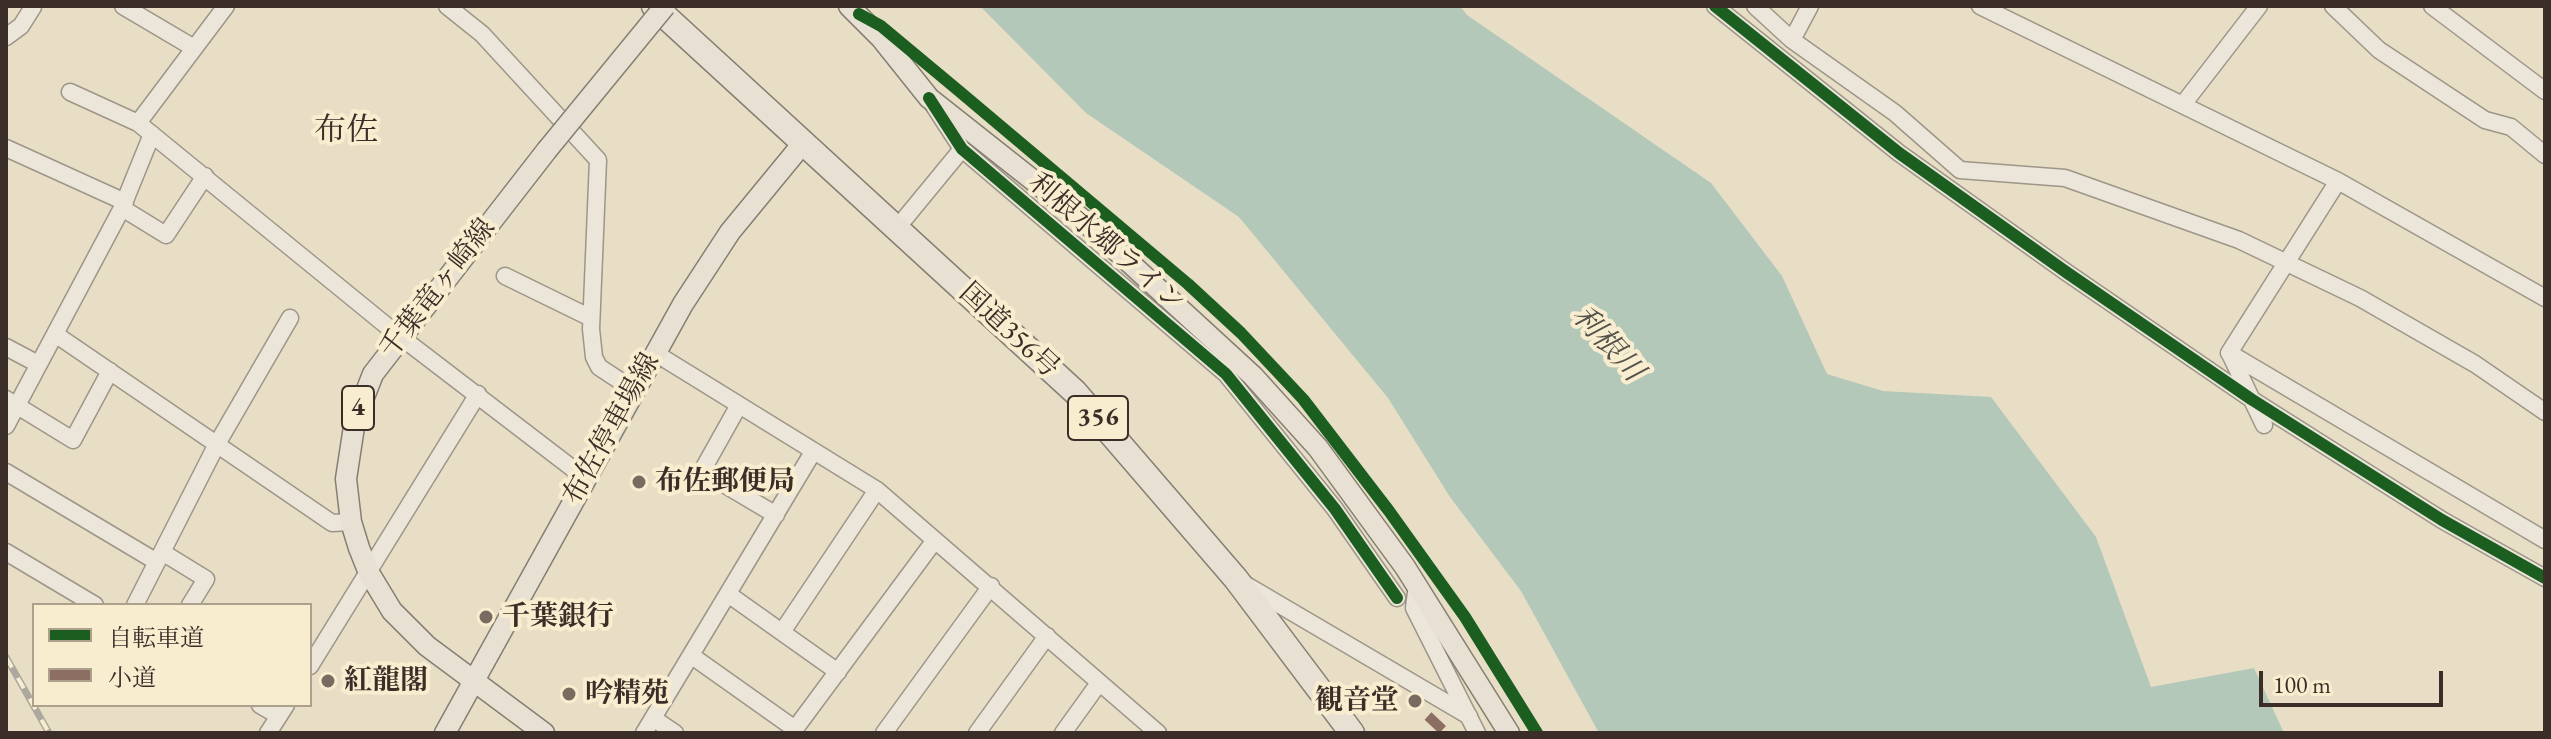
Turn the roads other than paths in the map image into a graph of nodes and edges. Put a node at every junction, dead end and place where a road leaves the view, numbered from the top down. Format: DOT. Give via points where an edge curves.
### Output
graph roads {
  1 [pos="32,6"];
  2 [pos="123,6"];
  3 [pos="226,6"];
  4 [pos="447,6"];
  5 [pos="654,6"];
  6 [pos="665,6"];
  7 [pos="849,6"];
  8 [pos="1715,6"];
  9 [pos="1755,6"];
  10 [pos="1810,6"];
  11 [pos="1980,6"];
  12 [pos="2259,6"];
  13 [pos="2333,6"];
  14 [pos="2432,6"];
  15 [pos="6,37"];
  16 [pos="1792,40"];
  17 [pos="194,48"];
  18 [pos="2542,82"];
  19 [pos="70,92"];
  20 [pos="929,98"];
  21 [pos="2184,103"];
  22 [pos="138,123"];
  23 [pos="152,134"];
  24 [pos="804,142"];
  25 [pos="6,148"];
  26 [pos="962,149"];
  27 [pos="1003,154"];
  28 [pos="2545,155"];
  29 [pos="205,176"];
  30 [pos="2338,181"];
  31 [pos="124,205"];
  32 [pos="897,228"];
  33 [pos="2287,261"];
  34 [pos="505,276"];
  35 [pos="2545,298"];
  36 [pos="290,318"];
  37 [pos="591,318"];
  38 [pos="55,334"];
  39 [pos="400,336"];
  40 [pos="6,347"];
  41 [pos="655,353"];
  42 [pos="2229,353"];
  43 [pos="38,364"];
  44 [pos="110,371"];
  45 [pos="634,390"];
  46 [pos="478,394"];
  47 [pos="2251,399"];
  48 [pos="12,402"];
  49 [pos="739,405"];
  50 [pos="2545,412"];
  51 [pos="2264,425"];
  52 [pos="6,426"];
  53 [pos="217,444"];
  54 [pos="813,452"];
  55 [pos="6,472"];
  56 [pos="585,478"];
  57 [pos="877,490"];
  58 [pos="776,515"];
  59 [pos="351,522"];
  60 [pos="935,540"];
  61 [pos="2545,540"];
  62 [pos="6,552"];
  63 [pos="160,557"];
  64 [pos="369,573"];
  65 [pos="2545,578"];
  66 [pos="1236,579"];
  67 [pos="1417,585"];
  68 [pos="991,586"];
  69 [pos="728,594"];
  70 [pos="1397,598"];
  71 [pos="92,603"];
  72 [pos="136,603"];
  73 [pos="191,603"];
  74 [pos="782,632"];
  75 [pos="1047,636"];
  76 [pos="692,656"];
  77 [pos="312,663"];
  78 [pos="838,672"];
  79 [pos="473,681"];
  80 [pos="1099,683"];
  81 [pos="282,711"];
  82 [pos="1469,716"];
  83 [pos="653,718"];
  84 [pos="794,731"];
  85 [pos="268,733"];
  86 [pos="445,733"];
  87 [pos="544,733"];
  88 [pos="644,733"];
  89 [pos="675,733"];
  90 [pos="884,733"];
  91 [pos="977,733"];
  92 [pos="1063,733"];
  93 [pos="1157,733"];
  94 [pos="1352,733"];
  95 [pos="1477,733"];
  96 [pos="1509,733"];
  1 -- 15 [label="street" via="21,26"];
  2 -- 17 [label="street"];
  3 -- 17 [label="street"];
  4 -- 37 [label="street" via="482,34 598,160"];
  5 -- 24 [label="highway, 国道356号 / 356"];
  6 -- 39 [label="main road, 千葉竜ヶ崎線 / 4, bridge"];
  7 -- 20 [label="main road, 利根水郷ライン"];
  8 -- 47 [label="street" via="1899,153"];
  9 -- 16 [label="street"];
  10 -- 16 [label="street"];
  11 -- 21 [label="street"];
  12 -- 21 [label="street"];
  13 -- 28 [label="street" via="2379,50 2485,120 2511,127"];
  14 -- 18 [label="street"];
  16 -- 33 [label="street" via="1895,113 1960,170 2065,178"];
  17 -- 22 [label="street"];
  19 -- 22 [label="street"];
  20 -- 26 [label="street"];
  20 -- 27 [label="main road, 利根水郷ライン"];
  21 -- 30 [label="street"];
  22 -- 23 [label="street"];
  23 -- 29 [label="street"];
  23 -- 31 [label="street"];
  24 -- 32 [label="highway, 国道356号 / 356"];
  24 -- 41 [label="main road, 布佐停車場線" via="730,232"];
  25 -- 31 [label="street"];
  26 -- 27 [label="street"];
  26 -- 32 [label="street"];
  26 -- 70 [label="street" via="1226,374 1335,509"];
  27 -- 67 [label="main road, 利根水郷ライン" via="1253,376 1318,448"];
  29 -- 31 [label="street" via="166,235"];
  29 -- 39 [label="street"];
  30 -- 33 [label="street"];
  30 -- 35 [label="street"];
  31 -- 38 [label="street"];
  32 -- 66 [label="highway, 国道356号 / 356" via="1075,392"];
  33 -- 42 [label="street"];
  33 -- 50 [label="street" via="2436,342"];
  34 -- 37 [label="street"];
  36 -- 53 [label="street"];
  37 -- 45 [label="street" via="599,367"];
  38 -- 43 [label="street"];
  38 -- 44 [label="street"];
  39 -- 46 [label="street"];
  39 -- 59 [label="main road, 千葉竜ヶ崎線 / 4" via="373,374 355,420 346,479"];
  40 -- 43 [label="street"];
  41 -- 45 [label="main road, 布佐停車場線"];
  41 -- 49 [label="street"];
  42 -- 47 [label="street"];
  42 -- 61 [label="street"];
  43 -- 48 [label="street"];
  44 -- 48 [label="street" via="73,440"];
  44 -- 53 [label="street"];
  45 -- 56 [label="main road, 布佐停車場線"];
  46 -- 56 [label="street"];
  46 -- 64 [label="street"];
  47 -- 51 [label="street"];
  47 -- 65 [label="street" via="2442,520"];
  48 -- 52 [label="street"];
  49 -- 54 [label="street"];
  49 -- 58 [label="street" via="702,471"];
  53 -- 59 [label="street" via="332,523"];
  53 -- 63 [label="street"];
  54 -- 57 [label="street"];
  54 -- 58 [label="street"];
  55 -- 63 [label="street"];
  56 -- 79 [label="main road, 布佐停車場線"];
  57 -- 60 [label="street"];
  57 -- 74 [label="street"];
  58 -- 69 [label="street"];
  59 -- 64 [label="main road, 千葉竜ヶ崎線 / 4"];
  60 -- 68 [label="street"];
  60 -- 78 [label="street"];
  62 -- 71 [label="street"];
  63 -- 72 [label="street"];
  63 -- 73 [label="street" via="206,579"];
  64 -- 77 [label="street"];
  64 -- 79 [label="main road, 千葉竜ヶ崎線 / 4" via="411,632"];
  66 -- 82 [label="street"];
  66 -- 94 [label="highway, 国道356号 / 356"];
  67 -- 82 [label="street" via="1414,608"];
  67 -- 96 [label="main road, 利根水郷ライン"];
  68 -- 75 [label="street"];
  68 -- 90 [label="street"];
  69 -- 74 [label="street"];
  69 -- 76 [label="street"];
  74 -- 78 [label="street"];
  75 -- 80 [label="street"];
  75 -- 91 [label="street"];
  76 -- 83 [label="street"];
  76 -- 84 [label="street"];
  78 -- 84 [label="street"];
  79 -- 86 [label="main road, 布佐停車場線"];
  79 -- 87 [label="main road, 千葉竜ヶ崎線 / 4"];
  80 -- 92 [label="street"];
  80 -- 93 [label="street"];
  81 -- 85 [label="street"];
  82 -- 95 [label="street"];
  83 -- 88 [label="street"];
  83 -- 89 [label="street"];
}
